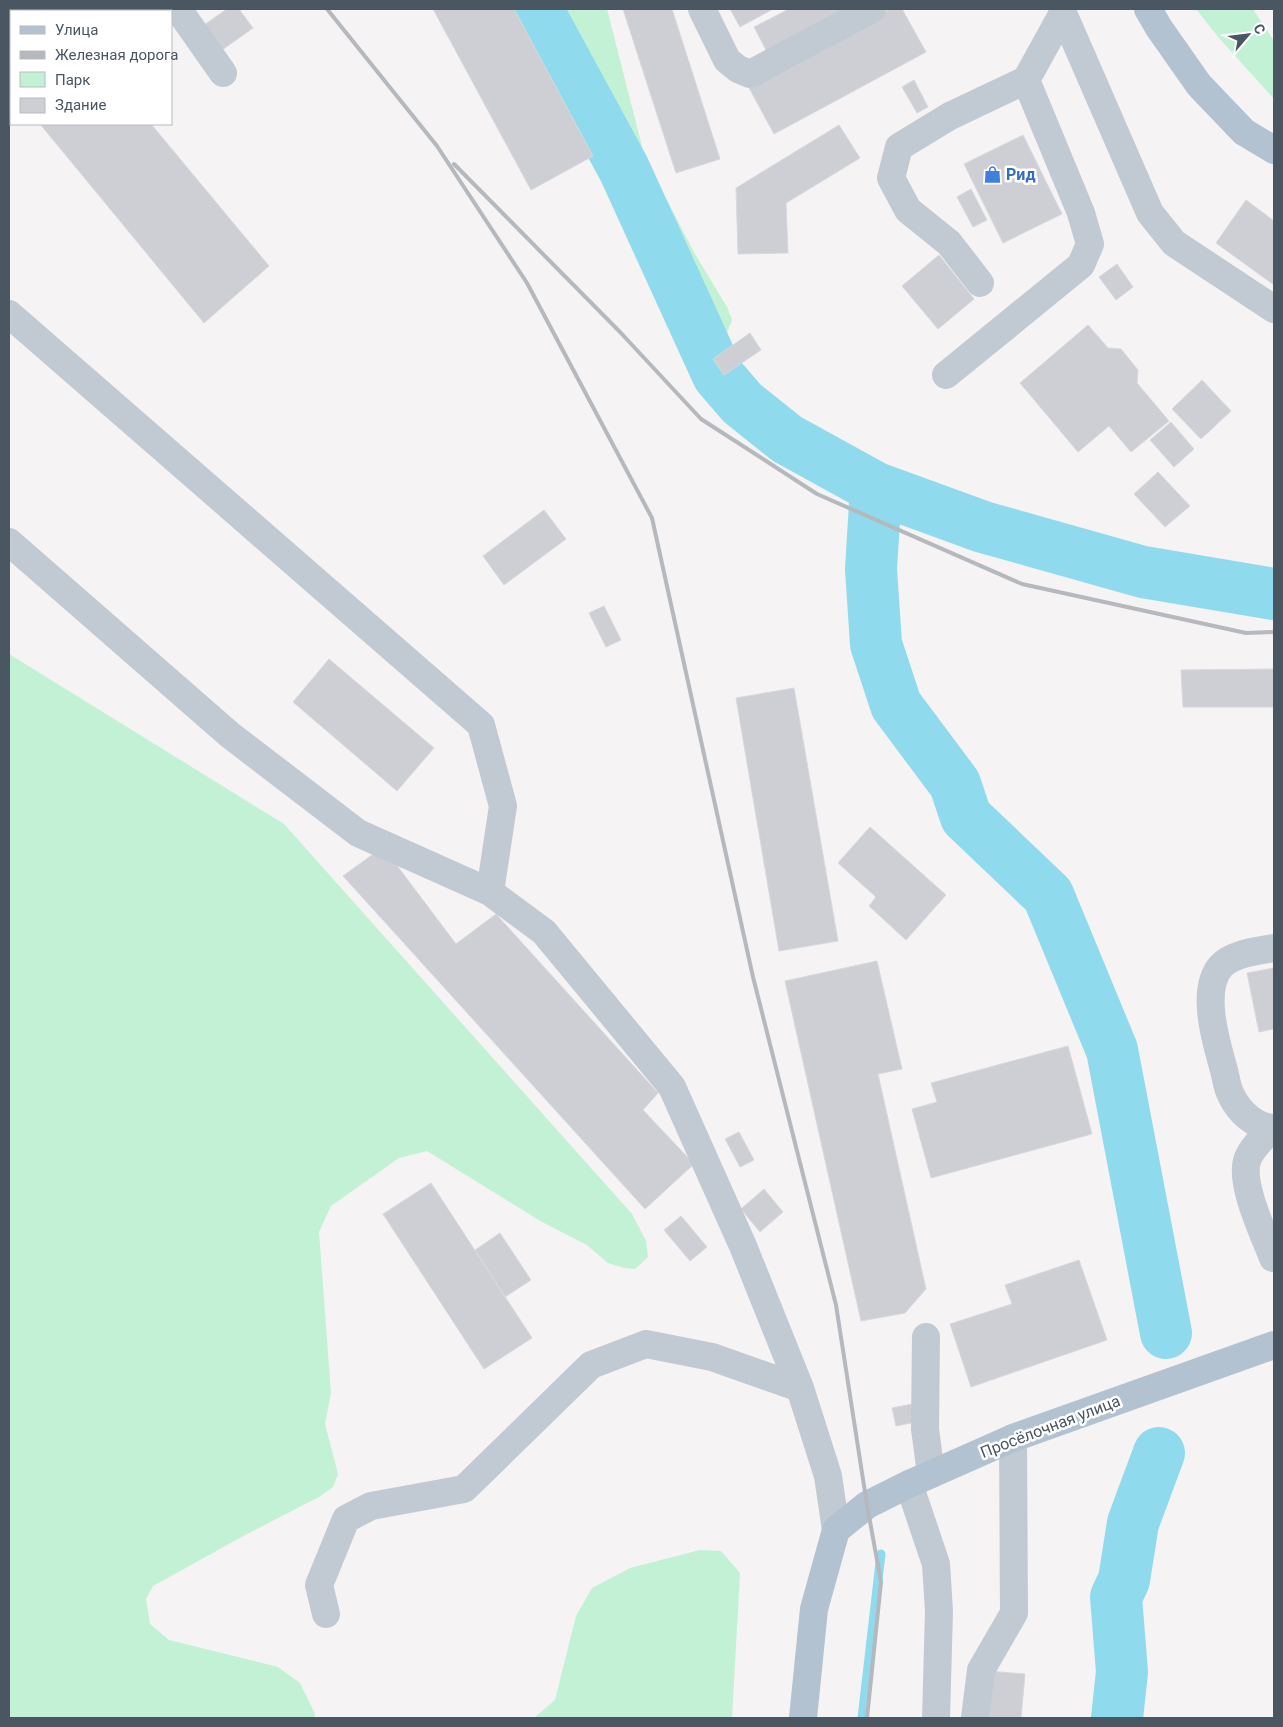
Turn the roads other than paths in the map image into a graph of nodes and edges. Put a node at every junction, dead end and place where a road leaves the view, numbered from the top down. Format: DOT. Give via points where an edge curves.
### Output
graph roads {
  1 [pos="178,9"];
  2 [pos="702,9"];
  3 [pos="872,9"];
  4 [pos="1148,9"];
  5 [pos="1063,11"];
  6 [pos="223,73"];
  7 [pos="1026,80"];
  8 [pos="1274,150"];
  9 [pos="980,284"];
  10 [pos="1274,309"];
  11 [pos="9,314"];
  12 [pos="946,375"];
  13 [pos="9,542"];
  14 [pos="490,892"];
  15 [pos="1274,948"];
  16 [pos="1273,1128"];
  17 [pos="1273,1258"];
  18 [pos="926,1337"];
  19 [pos="1274,1345"];
  20 [pos="800,1388"];
  21 [pos="1013,1438"];
  22 [pos="920,1479"];
  23 [pos="836,1530"];
  24 [pos="326,1614"];
  25 [pos="804,1718"];
  26 [pos="936,1718"];
  27 [pos="975,1718"];
  1 -- 6 [label="lane"];
  2 -- 3 [label="lane" via="727,60 750,74"];
  4 -- 8 [label="main road" via="1199,85 1244,132"];
  5 -- 7 [label="lane"];
  5 -- 10 [label="lane" via="1150,213 1174,243"];
  7 -- 9 [label="lane" via="950,116 898,147 891,178 908,210 949,243"];
  7 -- 12 [label="lane" via="1081,213 1090,244 1081,265"];
  11 -- 14 [label="lane" via="481,725 503,806"];
  13 -- 14 [label="lane" via="230,735 358,833"];
  14 -- 20 [label="lane" via="544,932 672,1087 743,1246"];
  15 -- 16 [label="lane" via="1239,956 1222,965 1214,976 1211,991 1217,1046 1230,1095 1243,1113 1260,1126"];
  16 -- 17 [label="lane" via="1254,1148 1245,1171 1246,1184"];
  18 -- 22 [label="lane" via="925,1429"];
  19 -- 21 [label="main road, Просёлочная улица"];
  20 -- 23 [label="lane" via="828,1476"];
  20 -- 24 [label="lane" via="712,1357 646,1344 591,1365 464,1489 371,1506 346,1519 319,1585"];
  21 -- 22 [label="main road, Просёлочная улица"];
  21 -- 27 [label="lane" via="1014,1613 981,1670"];
  22 -- 23 [label="main road, Просёлочная улица" via="867,1505"];
  22 -- 26 [label="lane" via="936,1564 940,1611"];
  23 -- 25 [label="main road" via="814,1609"];
}
